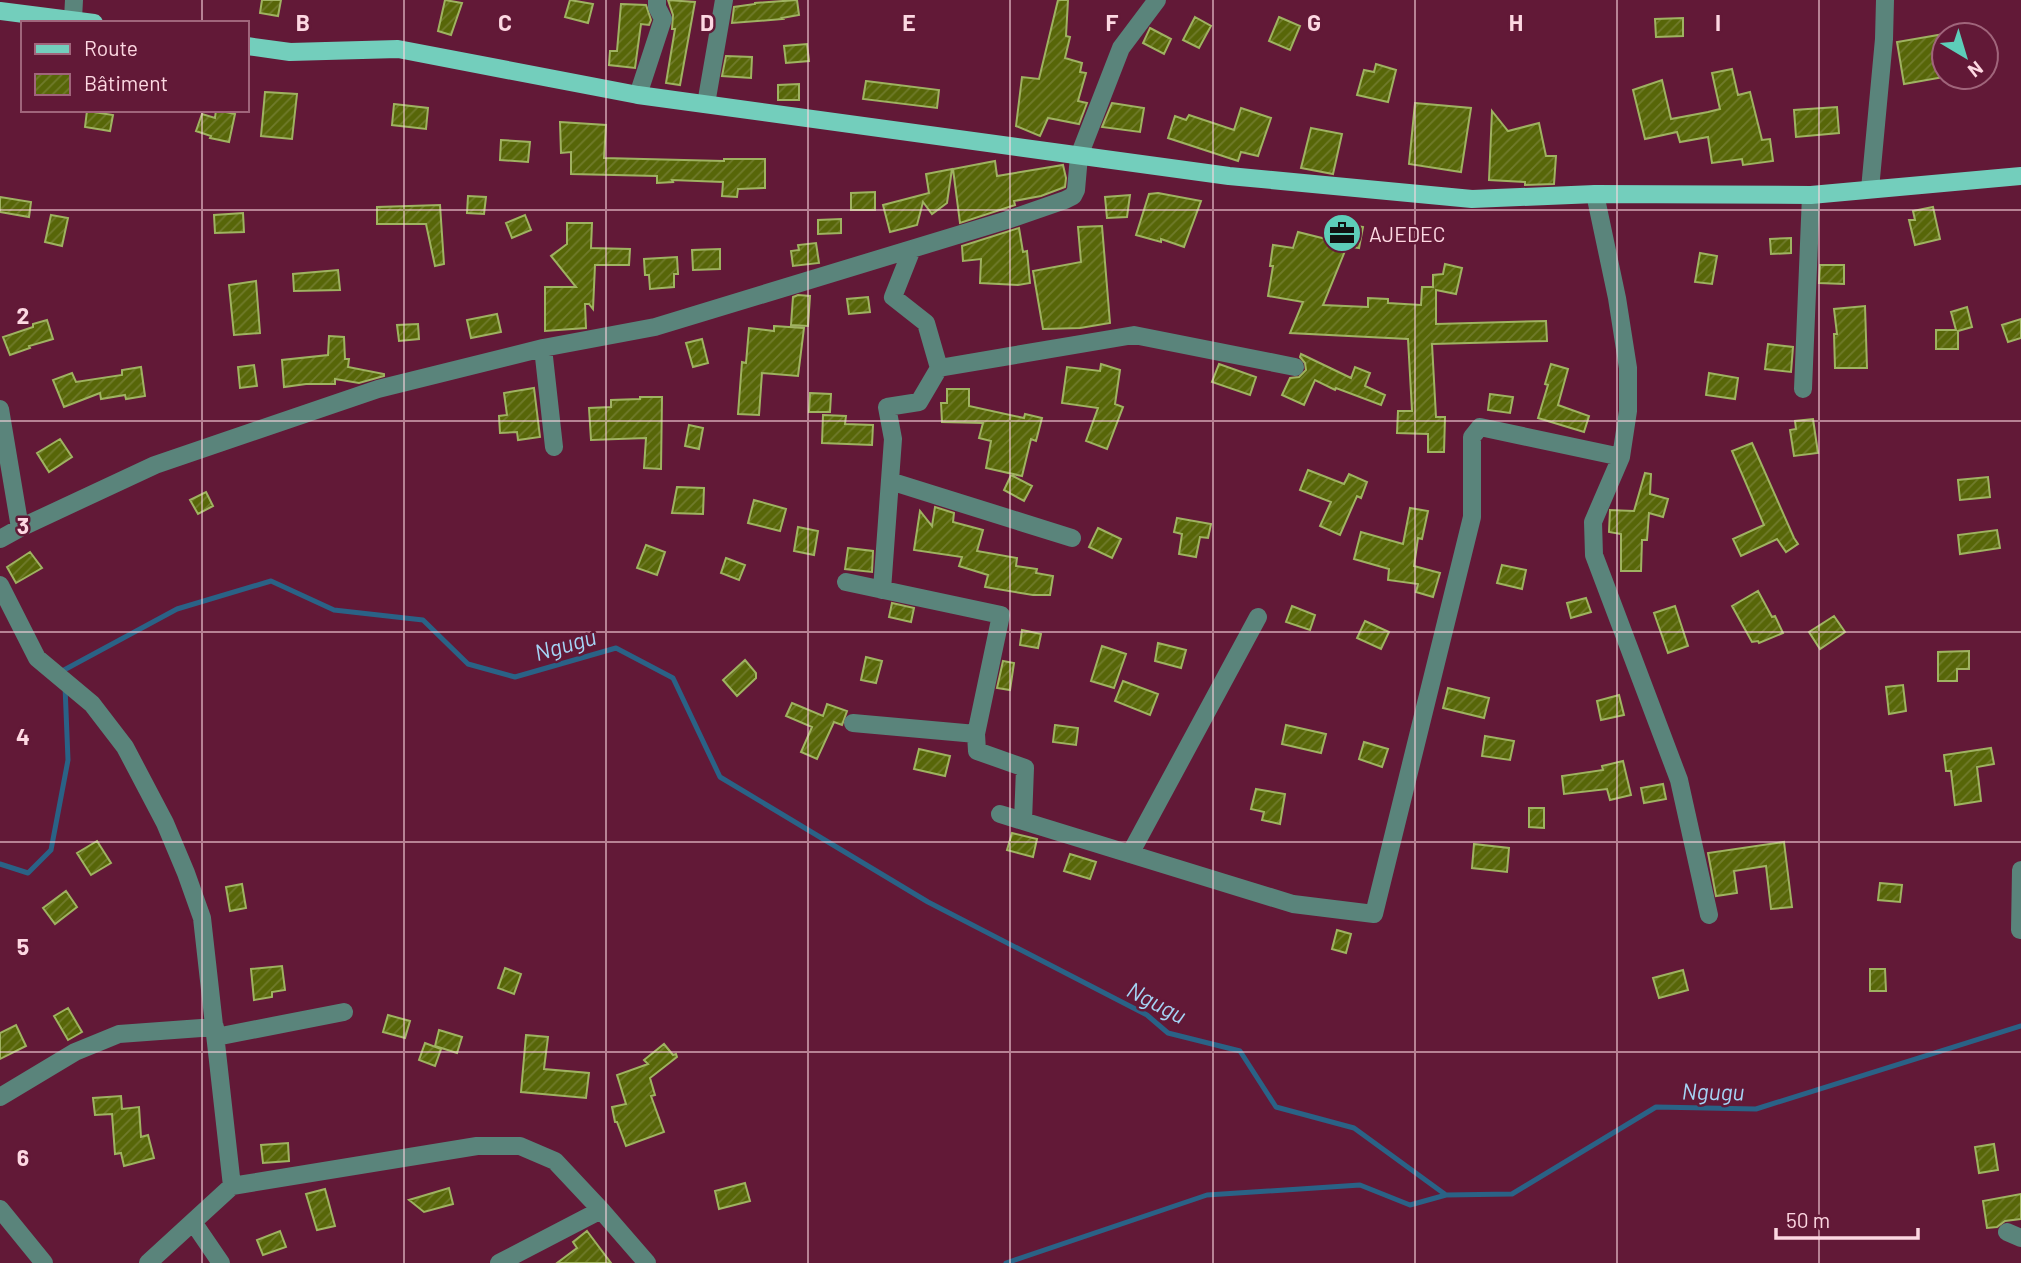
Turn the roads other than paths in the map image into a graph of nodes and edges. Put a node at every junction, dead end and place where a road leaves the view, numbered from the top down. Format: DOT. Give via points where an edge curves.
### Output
graph roads {
  1 [pos="74,0"];
  2 [pos="657,0"];
  3 [pos="724,0"];
  4 [pos="1157,0"];
  5 [pos="1885,0"];
  6 [pos="0,11"];
  7 [pos="73,19"];
  8 [pos="0,20"];
  9 [pos="84,21"];
  10 [pos="248,46"];
  11 [pos="638,95"];
  12 [pos="706,104"];
  13 [pos="1079,156"];
  14 [pos="2021,176"];
  15 [pos="1870,189"];
  16 [pos="1595,194"];
  17 [pos="1811,195"];
  18 [pos="912,250"];
  19 [pos="543,348"];
  20 [pos="1295,367"];
  21 [pos="939,368"];
  22 [pos="1804,389"];
  23 [pos="0,409"];
  24 [pos="554,447"];
  25 [pos="1621,457"];
  26 [pos="890,481"];
  27 [pos="20,528"];
  28 [pos="1072,538"];
  29 [pos="0,539"];
  30 [pos="846,582"];
  31 [pos="0,585"];
  32 [pos="882,590"];
  33 [pos="1258,617"];
  34 [pos="853,723"];
  35 [pos="976,734"];
  36 [pos="1000,814"];
  37 [pos="1023,821"];
  38 [pos="1130,854"];
  39 [pos="2021,870"];
  40 [pos="1709,915"];
  41 [pos="2020,930"];
  42 [pos="344,1012"];
  43 [pos="215,1032"];
  44 [pos="0,1097"];
  45 [pos="232,1186"];
  46 [pos="0,1209"];
  47 [pos="601,1210"];
  48 [pos="193,1222"];
  49 [pos="44,1263"];
  50 [pos="148,1263"];
  51 [pos="221,1263"];
  52 [pos="499,1263"];
  53 [pos="647,1263"];
  1 -- 7 [label="street"];
  2 -- 11 [label="street" via="663,19"];
  3 -- 12 [label="street"];
  4 -- 13 [label="street" via="1122,48"];
  5 -- 15 [label="street"];
  6 -- 7 [label="main road"];
  6 -- 8 [label="street"];
  7 -- 9 [label="main road"];
  10 -- 11 [label="main road" via="290,52 398,48"];
  11 -- 12 [label="main road"];
  12 -- 13 [label="main road"];
  13 -- 16 [label="main road" via="1229,176 1472,199"];
  13 -- 18 [label="street" via="1073,196"];
  14 -- 15 [label="main road"];
  15 -- 17 [label="main road"];
  16 -- 17 [label="main road"];
  16 -- 25 [label="street" via="1628,368"];
  17 -- 22 [label="street"];
  18 -- 19 [label="street" via="654,327"];
  18 -- 21 [label="street" via="893,297 926,323"];
  19 -- 24 [label="street"];
  19 -- 27 [label="street" via="378,389 168,460"];
  20 -- 21 [label="street" via="1134,335"];
  21 -- 26 [label="street" via="919,402 887,407 893,439"];
  23 -- 27 [label="street"];
  25 -- 38 [label="street" via="1480,427 1472,437 1472,517 1374,914 1293,904"];
  25 -- 40 [label="street" via="1593,522 1594,555 1679,780"];
  26 -- 28 [label="street"];
  26 -- 32 [label="street"];
  27 -- 29 [label="street"];
  30 -- 32 [label="street"];
  31 -- 43 [label="street" via="37,658 104,719 125,747 165,823 202,918"];
  32 -- 35 [label="street" via="1001,615"];
  33 -- 38 [label="street"];
  34 -- 35 [label="street"];
  35 -- 37 [label="street" via="977,751 1025,768"];
  36 -- 37 [label="street"];
  37 -- 38 [label="street"];
  39 -- 41 [label="street"];
  42 -- 43 [label="street"];
  43 -- 44 [label="street" via="119,1034 75,1052"];
  43 -- 45 [label="street"];
  45 -- 47 [label="street" via="477,1146 520,1146 555,1161"];
  45 -- 48 [label="street"];
  46 -- 49 [label="street"];
  47 -- 52 [label="street"];
  47 -- 53 [label="street"];
  48 -- 50 [label="street"];
  48 -- 51 [label="street"];
}
